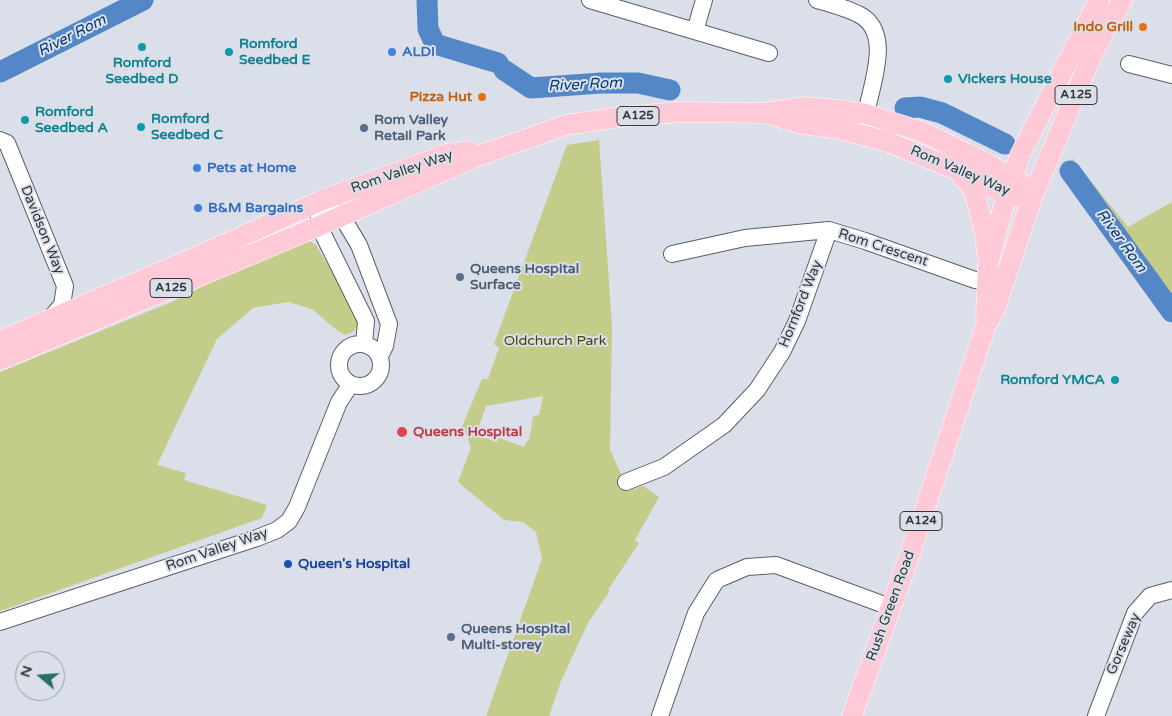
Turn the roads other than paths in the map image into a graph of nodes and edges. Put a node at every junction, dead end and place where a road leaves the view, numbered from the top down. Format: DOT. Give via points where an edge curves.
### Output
graph roads {
  1 [pos="590,0"];
  2 [pos="704,0"];
  3 [pos="817,0"];
  4 [pos="1099,0"];
  5 [pos="1122,0"];
  6 [pos="696,31"];
  7 [pos="769,53"];
  8 [pos="1129,64"];
  9 [pos="1172,75"];
  10 [pos="764,113"];
  11 [pos="866,114"];
  12 [pos="0,140"];
  13 [pos="888,142"];
  14 [pos="516,143"];
  15 [pos="1020,154"];
  16 [pos="990,164"];
  17 [pos="957,170"];
  18 [pos="1009,185"];
  19 [pos="1033,195"];
  20 [pos="320,201"];
  21 [pos="341,215"];
  22 [pos="319,226"];
  23 [pos="829,230"];
  24 [pos="672,254"];
  25 [pos="993,276"];
  26 [pos="47,322"];
  27 [pos="0,341"];
  28 [pos="364,344"];
  29 [pos="380,356"];
  30 [pos="0,360"];
  31 [pos="351,384"];
  32 [pos="626,482"];
  33 [pos="1172,590"];
  34 [pos="890,608"];
  35 [pos="0,622"];
  36 [pos="660,716"];
  37 [pos="852,716"];
  38 [pos="1096,716"];
  1 -- 6 [label="street"];
  2 -- 6 [label="street"];
  3 -- 11 [label="street" via="860,14 877,33 877,62"];
  4 -- 15 [label="main road, A125"];
  5 -- 19 [label="main road, A125" via="1094,50"];
  6 -- 7 [label="street"];
  8 -- 9 [label="street"];
  10 -- 11 [label="main road, Rom Valley Way / A125" via="804,107"];
  10 -- 13 [label="main road, Rom Valley Way / A125"];
  10 -- 14 [label="main road, Rom Valley Way / A125" via="680,112 620,117 566,125"];
  11 -- 13 [label="main road, Rom Valley Way / A125"];
  11 -- 16 [label="main road, Rom Valley Way / A125" via="923,132"];
  12 -- 26 [label="street, Davidson Way" via="6,142 65,286 62,305"];
  13 -- 17 [label="main road, Rom Valley Way / A125"];
  14 -- 20 [label="main road, Rom Valley Way / A125" via="447,154"];
  14 -- 21 [label="main road, Rom Valley Way / A125"];
  15 -- 16 [label="main road, Rom Valley Way" via="1005,164"];
  15 -- 18 [label="main road, A125"];
  16 -- 18 [label="main road, Rom Valley Way / A125"];
  17 -- 18 [label="main road, Rom Valley Way / A125" via="991,188"];
  17 -- 25 [label="main road, Rush Green Road / A124" via="974,191 986,233"];
  18 -- 19 [label="main road, Rom Valley Way / A125"];
  18 -- 25 [label="main road, Rush Green Road / A124"];
  19 -- 25 [label="main road, Rush Green Road / A124"];
  20 -- 21 [label="street"];
  20 -- 22 [label="street"];
  20 -- 26 [label="main road, Rom Valley Way / A125"];
  21 -- 22 [label="main road, Rom Valley Way / A125"];
  21 -- 29 [label="street" via="359,246 388,324"];
  22 -- 28 [label="street" via="366,321"];
  22 -- 30 [label="main road, Rom Valley Way / A125"];
  23 -- 24 [label="street, Rom Crescent" via="745,238"];
  23 -- 25 [label="street, Rom Crescent" via="975,280"];
  23 -- 32 [label="street, Hornford Way" via="797,320 782,352 757,390 724,424 664,467"];
  25 -- 34 [label="main road, Rush Green Road / A124" via="985,309 986,326"];
  26 -- 27 [label="main road, Rom Valley Way / A125"];
  28 -- 29 [label="street" via="374,348"];
  28 -- 31 [label="street" via="354,344 341,355 340,368"];
  29 -- 31 [label="street" via="381,368 374,381 367,385"];
  31 -- 35 [label="street, Rom Valley Way" via="339,402 297,507 289,521 277,530"];
  33 -- 38 [label="street, Gorseway" via="1150,596 1135,613"];
  34 -- 36 [label="street" via="776,565 747,567 719,579 696,612"];
  34 -- 37 [label="main road, Rush Green Road / A124"];
}
